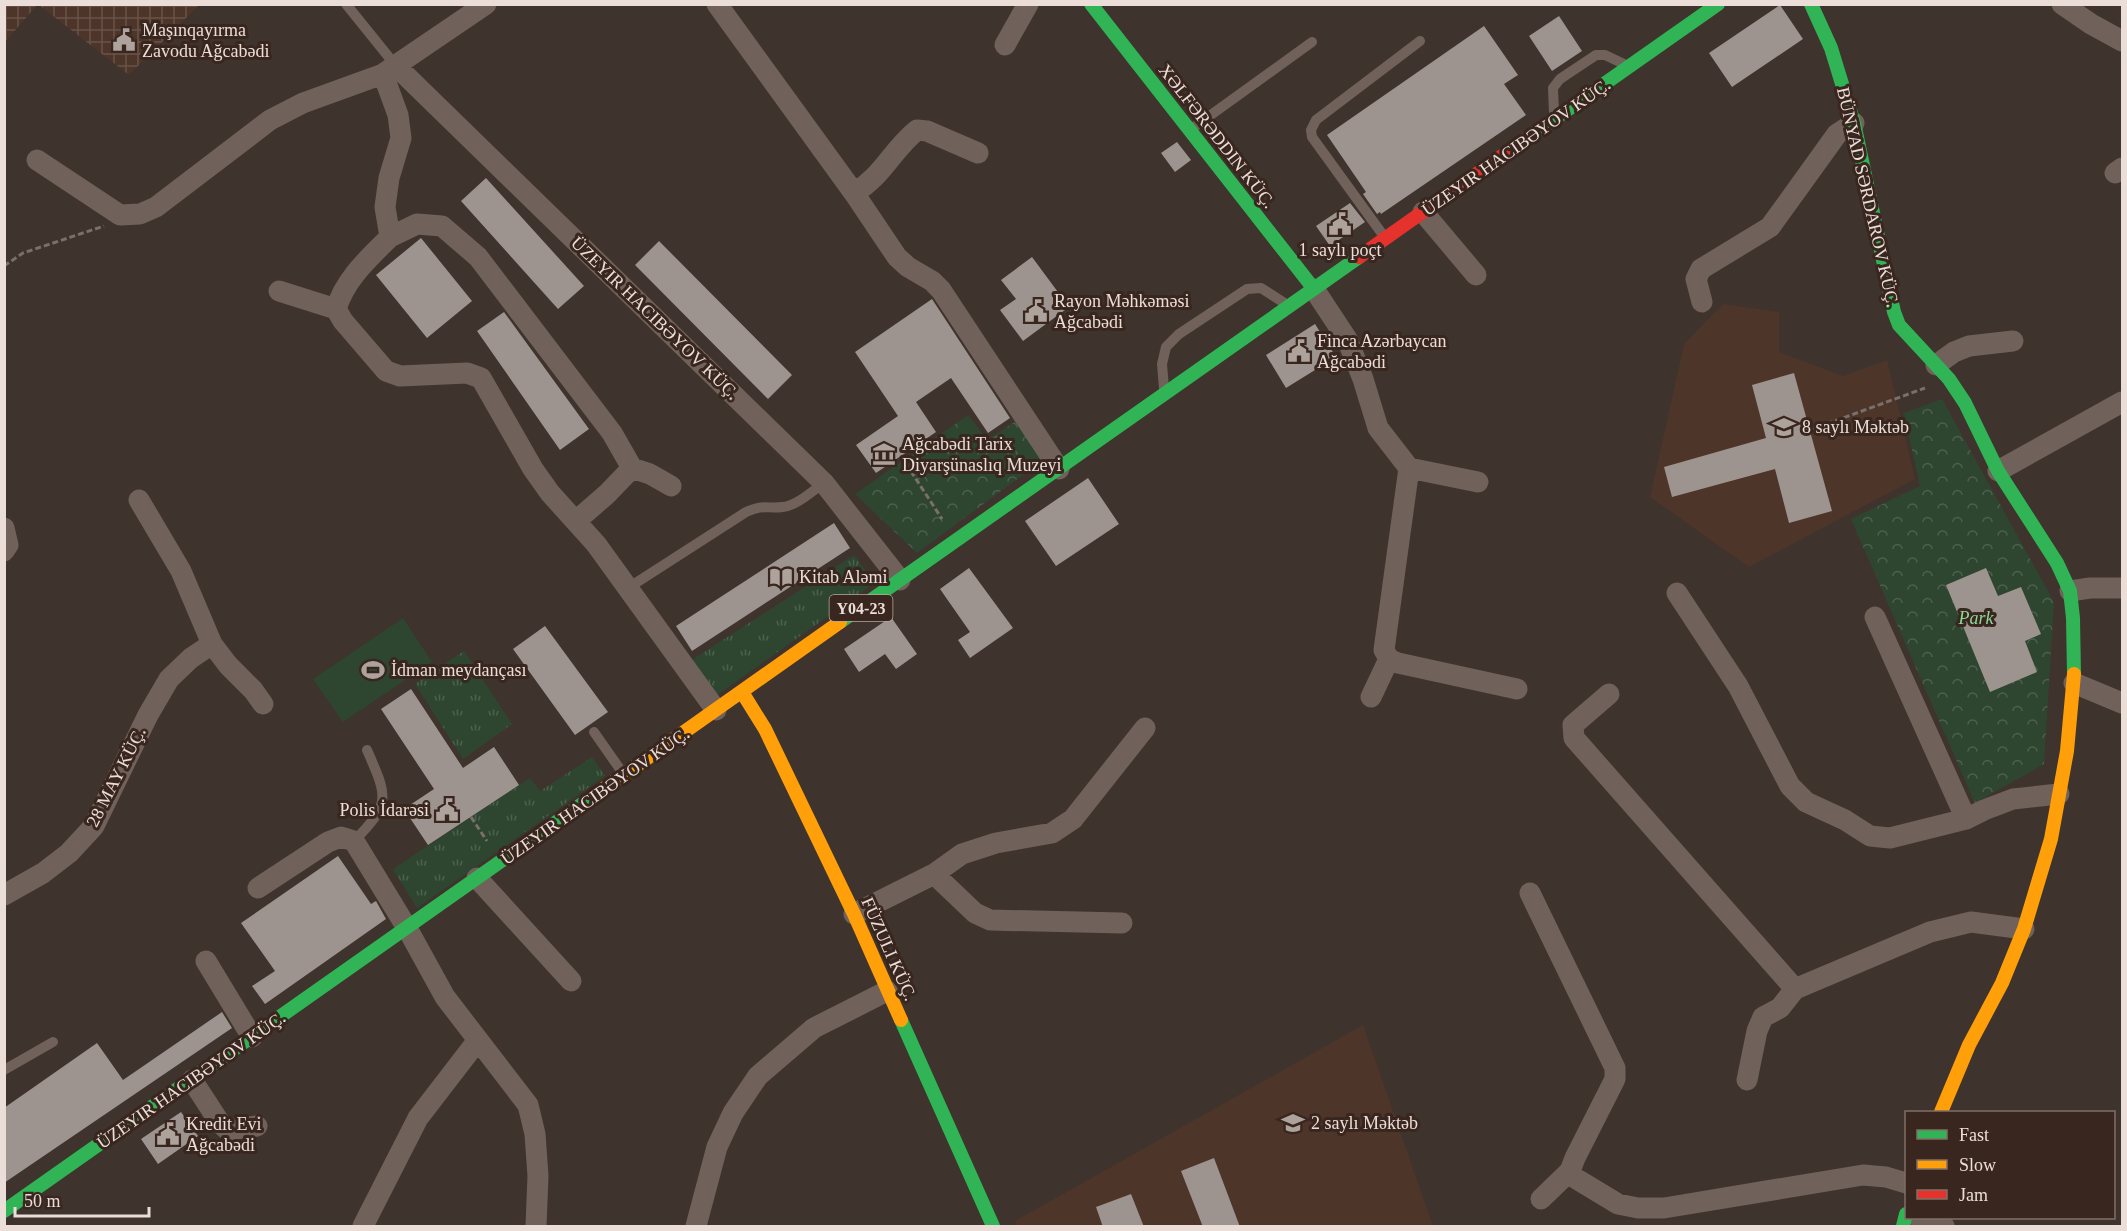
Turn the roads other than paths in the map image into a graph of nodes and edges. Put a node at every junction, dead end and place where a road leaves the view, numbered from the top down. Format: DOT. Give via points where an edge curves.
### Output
graph roads {
  1 [pos="346,4"];
  2 [pos="486,4"];
  3 [pos="717,4"];
  4 [pos="1028,4"];
  5 [pos="1091,4"];
  6 [pos="1810,4"];
  7 [pos="2062,4"];
  8 [pos="1718,5"];
  9 [pos="1420,41"];
  10 [pos="2122,41"];
  11 [pos="1312,42"];
  12 [pos="1005,45"];
  13 [pos="1630,67"];
  14 [pos="390,70"];
  15 [pos="1555,120"];
  16 [pos="1854,123"];
  17 [pos="1189,130"];
  18 [pos="978,153"];
  19 [pos="37,160"];
  20 [pos="854,193"];
  21 [pos="1424,212"];
  22 [pos="390,237"];
  23 [pos="1385,239"];
  24 [pos="1476,275"];
  25 [pos="1314,289"];
  26 [pos="279,291"];
  27 [pos="1702,302"];
  28 [pos="1290,306"];
  29 [pos="336,309"];
  30 [pos="2013,341"];
  31 [pos="1943,372"];
  32 [pos="1164,394"];
  33 [pos="2122,402"];
  34 [pos="632,468"];
  35 [pos="1409,468"];
  36 [pos="1059,469"];
  37 [pos="1998,471"];
  38 [pos="1478,482"];
  39 [pos="824,483"];
  40 [pos="671,486"];
  41 [pos="139,500"];
  42 [pos="576,521"];
  43 [pos="4,528"];
  44 [pos="4,551"];
  45 [pos="900,580"];
  46 [pos="628,588"];
  47 [pos="2122,588"];
  48 [pos="2070,591"];
  49 [pos="1677,593"];
  50 [pos="1875,617"];
  51 [pos="212,644"];
  52 [pos="1389,659"];
  53 [pos="2074,683"];
  54 [pos="1517,689"];
  55 [pos="742,692"];
  56 [pos="1609,694"];
  57 [pos="1371,697"];
  58 [pos="263,704"];
  59 [pos="2122,704"];
  60 [pos="716,710"];
  61 [pos="1145,728"];
  62 [pos="594,732"];
  63 [pos="367,750"];
  64 [pos="624,775"];
  65 [pos="2059,794"];
  66 [pos="1966,819"];
  67 [pos="354,841"];
  68 [pos="934,874"];
  69 [pos="477,878"];
  70 [pos="258,888"];
  71 [pos="1530,892"];
  72 [pos="4,895"];
  73 [pos="854,914"];
  74 [pos="1122,923"];
  75 [pos="407,928"];
  76 [pos="2024,929"];
  77 [pos="206,961"];
  78 [pos="571,981"];
  79 [pos="1795,989"];
  80 [pos="887,991"];
  81 [pos="252,1037"];
  82 [pos="478,1040"];
  83 [pos="53,1042"];
  84 [pos="4,1070"];
  85 [pos="192,1080"];
  86 [pos="1746,1080"];
  87 [pos="1942,1111"];
  88 [pos="257,1126"];
  89 [pos="1570,1171"];
  90 [pos="1905,1183"];
  91 [pos="1541,1199"];
  92 [pos="4,1211"];
  93 [pos="1922,1219"];
  94 [pos="363,1227"];
  95 [pos="536,1227"];
  96 [pos="696,1227"];
  97 [pos="993,1227"];
  98 [pos="1944,1227"];
  1 -- 14 [label="lane"];
  2 -- 14 [label="street"];
  3 -- 20 [label="street"];
  4 -- 12 [label="street"];
  5 -- 17 [label="street, XƏLFƏRƏDDIN KÜÇ."];
  6 -- 16 [label="street, BÜNYAD SƏRDAROV KÜÇ." via="1831,48"];
  7 -- 10 [label="street"];
  8 -- 13 [label="street, Y04-23"];
  9 -- 23 [label="lane" via="1316,120 1311,130 1311,137"];
  11 -- 17 [label="lane"];
  13 -- 15 [label="street, Y04-23"];
  13 -- 15 [label="lane" via="1601,54 1560,79 1554,88"];
  14 -- 19 [label="street" via="270,120 156,207 140,214 120,215"];
  14 -- 22 [label="street" via="401,138 385,207"];
  14 -- 39 [label="street"];
  15 -- 21 [label="street, Y04-23"];
  16 -- 27 [label="street" via="1837,134 1770,227 1701,269 1696,279"];
  16 -- 31 [label="street, BÜNYAD SƏRDAROV KÜÇ." via="1894,312 1912,341"];
  17 -- 25 [label="street, XƏLFƏRƏDDIN KÜÇ."];
  18 -- 20 [label="street" via="917,130 878,176"];
  20 -- 36 [label="street" via="897,257 941,290"];
  21 -- 23 [label="street, Y04-23"];
  21 -- 24 [label="street"];
  22 -- 29 [label="street" via="359,267 340,293"];
  22 -- 34 [label="street" via="417,224 442,226 478,257 612,433"];
  23 -- 25 [label="street, Y04-23"];
  25 -- 28 [label="street, Y04-23"];
  25 -- 35 [label="street" via="1347,339 1378,428"];
  26 -- 29 [label="street"];
  28 -- 32 [label="street, Y04-23"];
  28 -- 32 [label="lane" via="1261,288 1247,289 1179,334 1166,347 1162,364"];
  29 -- 42 [label="street" via="386,371 400,376 466,373 481,378 533,469"];
  30 -- 31 [label="street" via="1969,346 1954,352"];
  31 -- 37 [label="street, BÜNYAD SƏRDAROV KÜÇ." via="1965,403"];
  32 -- 36 [label="street, Y04-23"];
  33 -- 37 [label="street"];
  34 -- 40 [label="street"];
  34 -- 42 [label="street"];
  35 -- 38 [label="street"];
  35 -- 52 [label="street" via="1384,650"];
  36 -- 45 [label="street, Y04-23"];
  37 -- 48 [label="street, BÜNYAD SƏRDAROV KÜÇ." via="2057,563"];
  39 -- 45 [label="street"];
  39 -- 46 [label="lane" via="784,507 759,506 746,512"];
  41 -- 51 [label="street" via="181,572"];
  42 -- 46 [label="street"];
  43 -- 44 [label="street" via="8,545"];
  45 -- 55 [label="street, Y04-23"];
  46 -- 60 [label="street"];
  47 -- 48 [label="street"];
  48 -- 53 [label="street, BÜNYAD SƏRDAROV KÜÇ."];
  49 -- 66 [label="street" via="1738,686 1790,786 1806,802 1870,836 1890,838"];
  50 -- 66 [label="street"];
  51 -- 58 [label="street"];
  51 -- 72 [label="street, 28 MAY KÜÇ." via="169,679 94,826 43,873"];
  52 -- 54 [label="street"];
  52 -- 57 [label="street"];
  53 -- 59 [label="street"];
  53 -- 65 [label="street, BÜNYAD SƏRDAROV KÜÇ."];
  55 -- 60 [label="street, Y04-23"];
  55 -- 73 [label="street, FÜZULI KÜÇ." via="765,729"];
  56 -- 79 [label="street" via="1573,725 1574,738"];
  60 -- 64 [label="street, Y04-23"];
  61 -- 68 [label="street" via="1073,819 1052,833 962,854"];
  62 -- 64 [label="lane"];
  63 -- 67 [label="lane" via="383,795 372,823"];
  64 -- 69 [label="street, Y04-23"];
  65 -- 66 [label="street" via="2013,799"];
  65 -- 76 [label="street, BÜNYAD SƏRDAROV KÜÇ." via="2051,839"];
  67 -- 70 [label="street" via="341,837 328,842"];
  67 -- 75 [label="street"];
  68 -- 73 [label="street"];
  68 -- 74 [label="street" via="975,913 990,920"];
  69 -- 75 [label="street, Y04-23"];
  69 -- 78 [label="street"];
  71 -- 89 [label="street" via="1615,1068 1615,1079"];
  73 -- 80 [label="street, FÜZULI KÜÇ."];
  75 -- 81 [label="street, Y04-23"];
  75 -- 82 [label="street" via="446,996"];
  76 -- 79 [label="street" via="1971,922 1930,932"];
  76 -- 87 [label="street, BÜNYAD SƏRDAROV KÜÇ."];
  77 -- 81 [label="street"];
  79 -- 86 [label="street" via="1780,1008 1764,1017"];
  80 -- 96 [label="street" via="814,1028 759,1076 733,1113 717,1147"];
  80 -- 97 [label="street, FÜZULI KÜÇ."];
  81 -- 85 [label="street, Y04-23"];
  82 -- 94 [label="street" via="418,1118"];
  82 -- 95 [label="street" via="528,1105 538,1176"];
  83 -- 84 [label="lane"];
  85 -- 88 [label="street" via="228,1130"];
  85 -- 92 [label="street, Y04-23"];
  89 -- 90 [label="street" via="1618,1204 1638,1208 1664,1208 1863,1175"];
  89 -- 91 [label="street"];
  93 -- 98 [label="street"];
}
